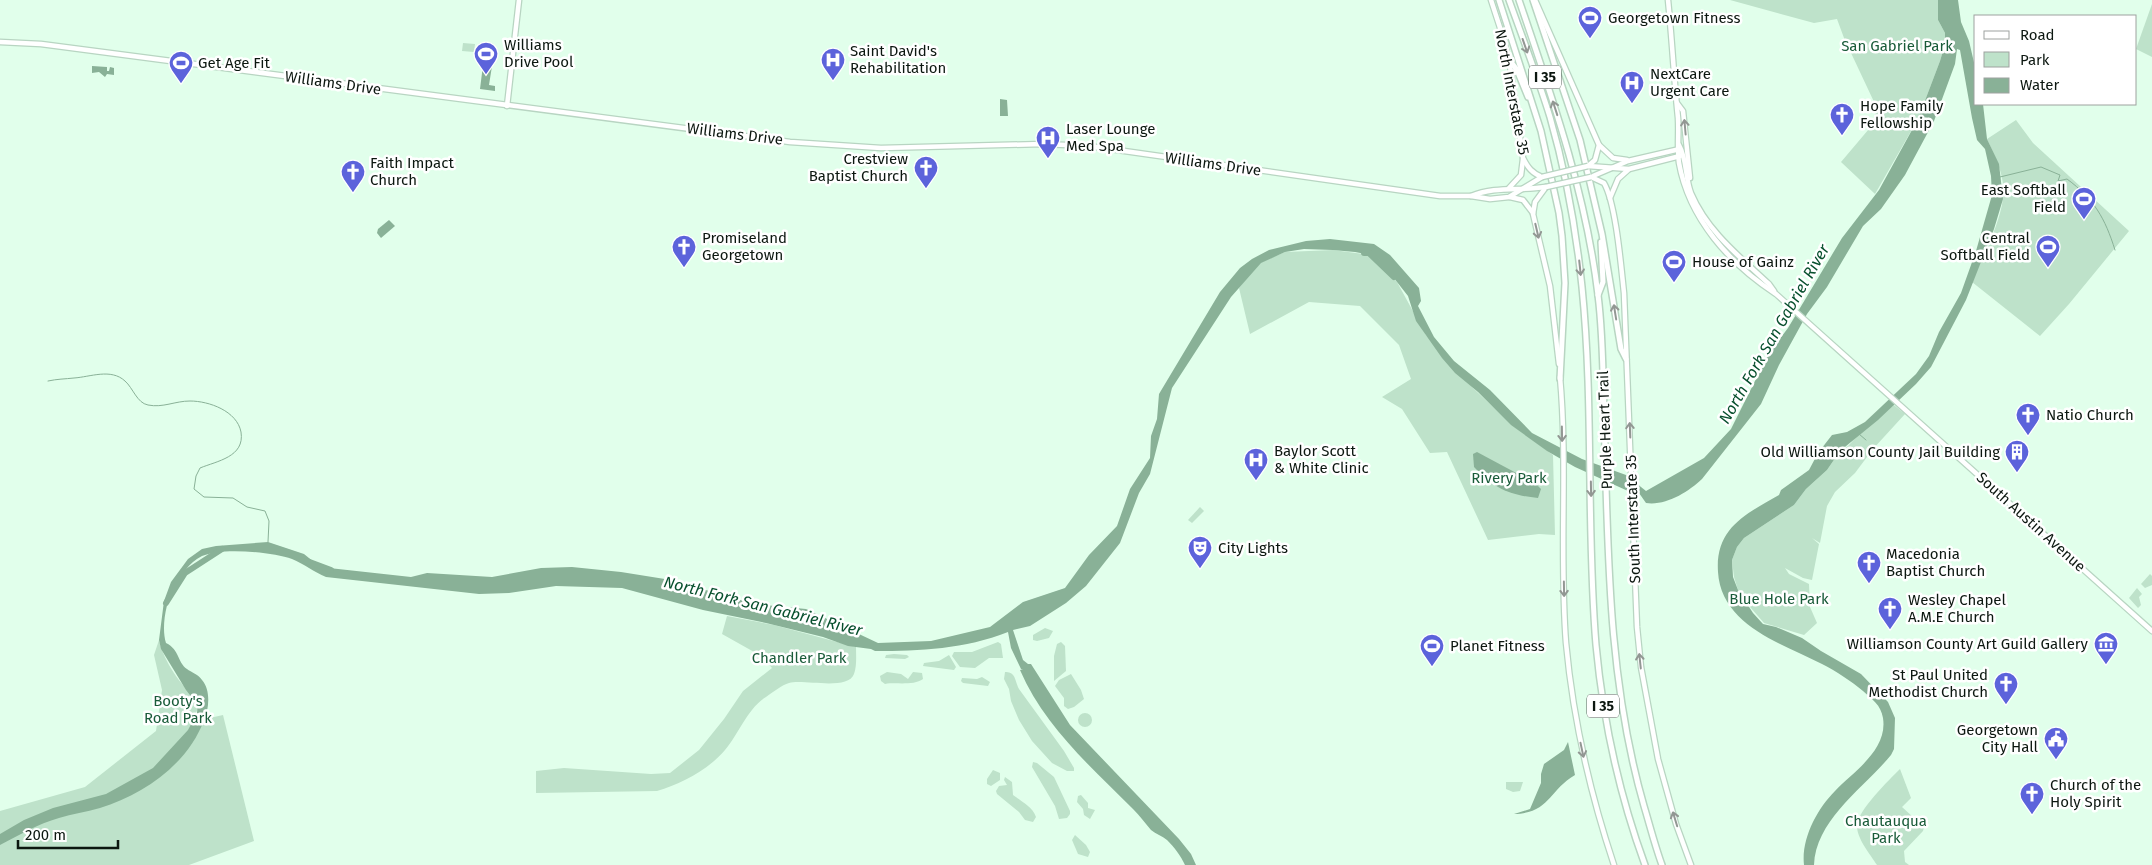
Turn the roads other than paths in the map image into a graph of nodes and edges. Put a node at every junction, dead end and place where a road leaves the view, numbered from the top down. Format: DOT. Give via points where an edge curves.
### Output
graph roads {
  1 [pos="519,0"];
  2 [pos="1491,0"];
  3 [pos="1499,0"];
  4 [pos="1509,0"];
  5 [pos="1519,0"];
  6 [pos="1534,0"];
  7 [pos="1668,0"];
  8 [pos="0,42"];
  9 [pos="1508,58"];
  10 [pos="1676,102"];
  11 [pos="507,106"];
  12 [pos="1599,144"];
  13 [pos="1679,148"];
  14 [pos="1545,150"];
  15 [pos="1680,156"];
  16 [pos="1523,158"];
  17 [pos="1628,161"];
  18 [pos="1588,166"];
  19 [pos="1612,168"];
  20 [pos="1629,169"];
  21 [pos="1542,177"];
  22 [pos="1591,177"];
  23 [pos="1528,187"];
  24 [pos="1546,187"];
  25 [pos="1508,188"];
  26 [pos="1690,188"];
  27 [pos="1471,196"];
  28 [pos="1509,197"];
  29 [pos="1609,199"];
  30 [pos="1533,214"];
  31 [pos="1602,234"];
  32 [pos="1776,294"];
  33 [pos="1598,295"];
  34 [pos="1626,359"];
  35 [pos="1560,382"];
  36 [pos="2152,631"];
  37 [pos="1614,865"];
  38 [pos="1645,865"];
  39 [pos="1662,865"];
  40 [pos="1691,865"];
  1 -- 11 [label="main road"];
  2 -- 9 [label="main road, North Interstate 35"];
  3 -- 14 [label="highway" via="1524,72"];
  4 -- 38 [label="highway, Purple Heart Trail / I 35, one-way" via="1549,115 1574,220 1589,405 1596,637 1603,703 1618,775"];
  33 -- 5 [label="highway, Purple Heart Trail / I 35, one-way" via="1578,182"];
  6 -- 12 [label="main road"];
  6 -- 31 [label="highway" via="1572,113"];
  7 -- 10 [label="main road"];
  8 -- 11 [label="main road, Williams Drive" via="41,44"];
  9 -- 14 [label="highway" via="1526,91"];
  9 -- 16 [label="main road, North Interstate 35"];
  10 -- 13 [label="main road"];
  26 -- 10 [label="main road, one-way" via="1683,111"];
  11 -- 27 [label="main road, Williams Drive" via="790,142 856,147 1089,146 1420,193"];
  12 -- 17 [label="main road" via="1613,158"];
  12 -- 18 [label="main road" via="1595,160"];
  13 -- 15 [label="main road"];
  13 -- 17 [label="main road, Williams Drive"];
  14 -- 35 [label="highway" via="1559,213 1564,259"];
  15 -- 20 [label="main road, Williams Drive"];
  15 -- 26 [label="main road"];
  15 -- 32 [label="main road" via="1685,188 1703,225 1729,255"];
  16 -- 21 [label="main road, North Interstate 35" via="1534,174"];
  16 -- 25 [label="main road" via="1521,174"];
  17 -- 19 [label="main road, Williams Drive"];
  18 -- 19 [label="main road, Williams Drive"];
  18 -- 21 [label="main road, Williams Drive, bridge"];
  19 -- 20 [label="main road, Williams Drive"];
  19 -- 22 [label="main road, Williams Drive"];
  20 -- 29 [label="main road" via="1618,179"];
  21 -- 23 [label="main road, Williams Drive"];
  22 -- 24 [label="main road, Williams Drive, bridge"];
  22 -- 29 [label="main road, South Interstate 35" via="1604,183"];
  23 -- 24 [label="main road, Williams Drive"];
  23 -- 25 [label="main road, Williams Drive"];
  23 -- 28 [label="main road, Williams Drive"];
  24 -- 30 [label="main road" via="1535,202"];
  25 -- 27 [label="main road, Williams Drive"];
  26 -- 32 [label="main road" via="1703,215 1719,237"];
  27 -- 28 [label="main road, Williams Drive"];
  28 -- 30 [label="main road" via="1523,200"];
  29 -- 34 [label="main road, South Interstate 35" via="1624,293"];
  30 -- 35 [label="main road, one-way" via="1550,286"];
  31 -- 33 [label="highway" via="1603,282"];
  34 -- 31 [label="highway, one-way" via="1621,349"];
  32 -- 36 [label="main road, South Austin Avenue"];
  33 -- 39 [label="highway, Purple Heart Trail / I 35" via="1612,632 1623,716 1637,784"];
  40 -- 34 [label="main road, South Interstate 35, one-way" via="1668,796 1647,710 1637,627"];
  35 -- 37 [label="main road, one-way" via="1566,642 1573,704 1593,795"];
}
